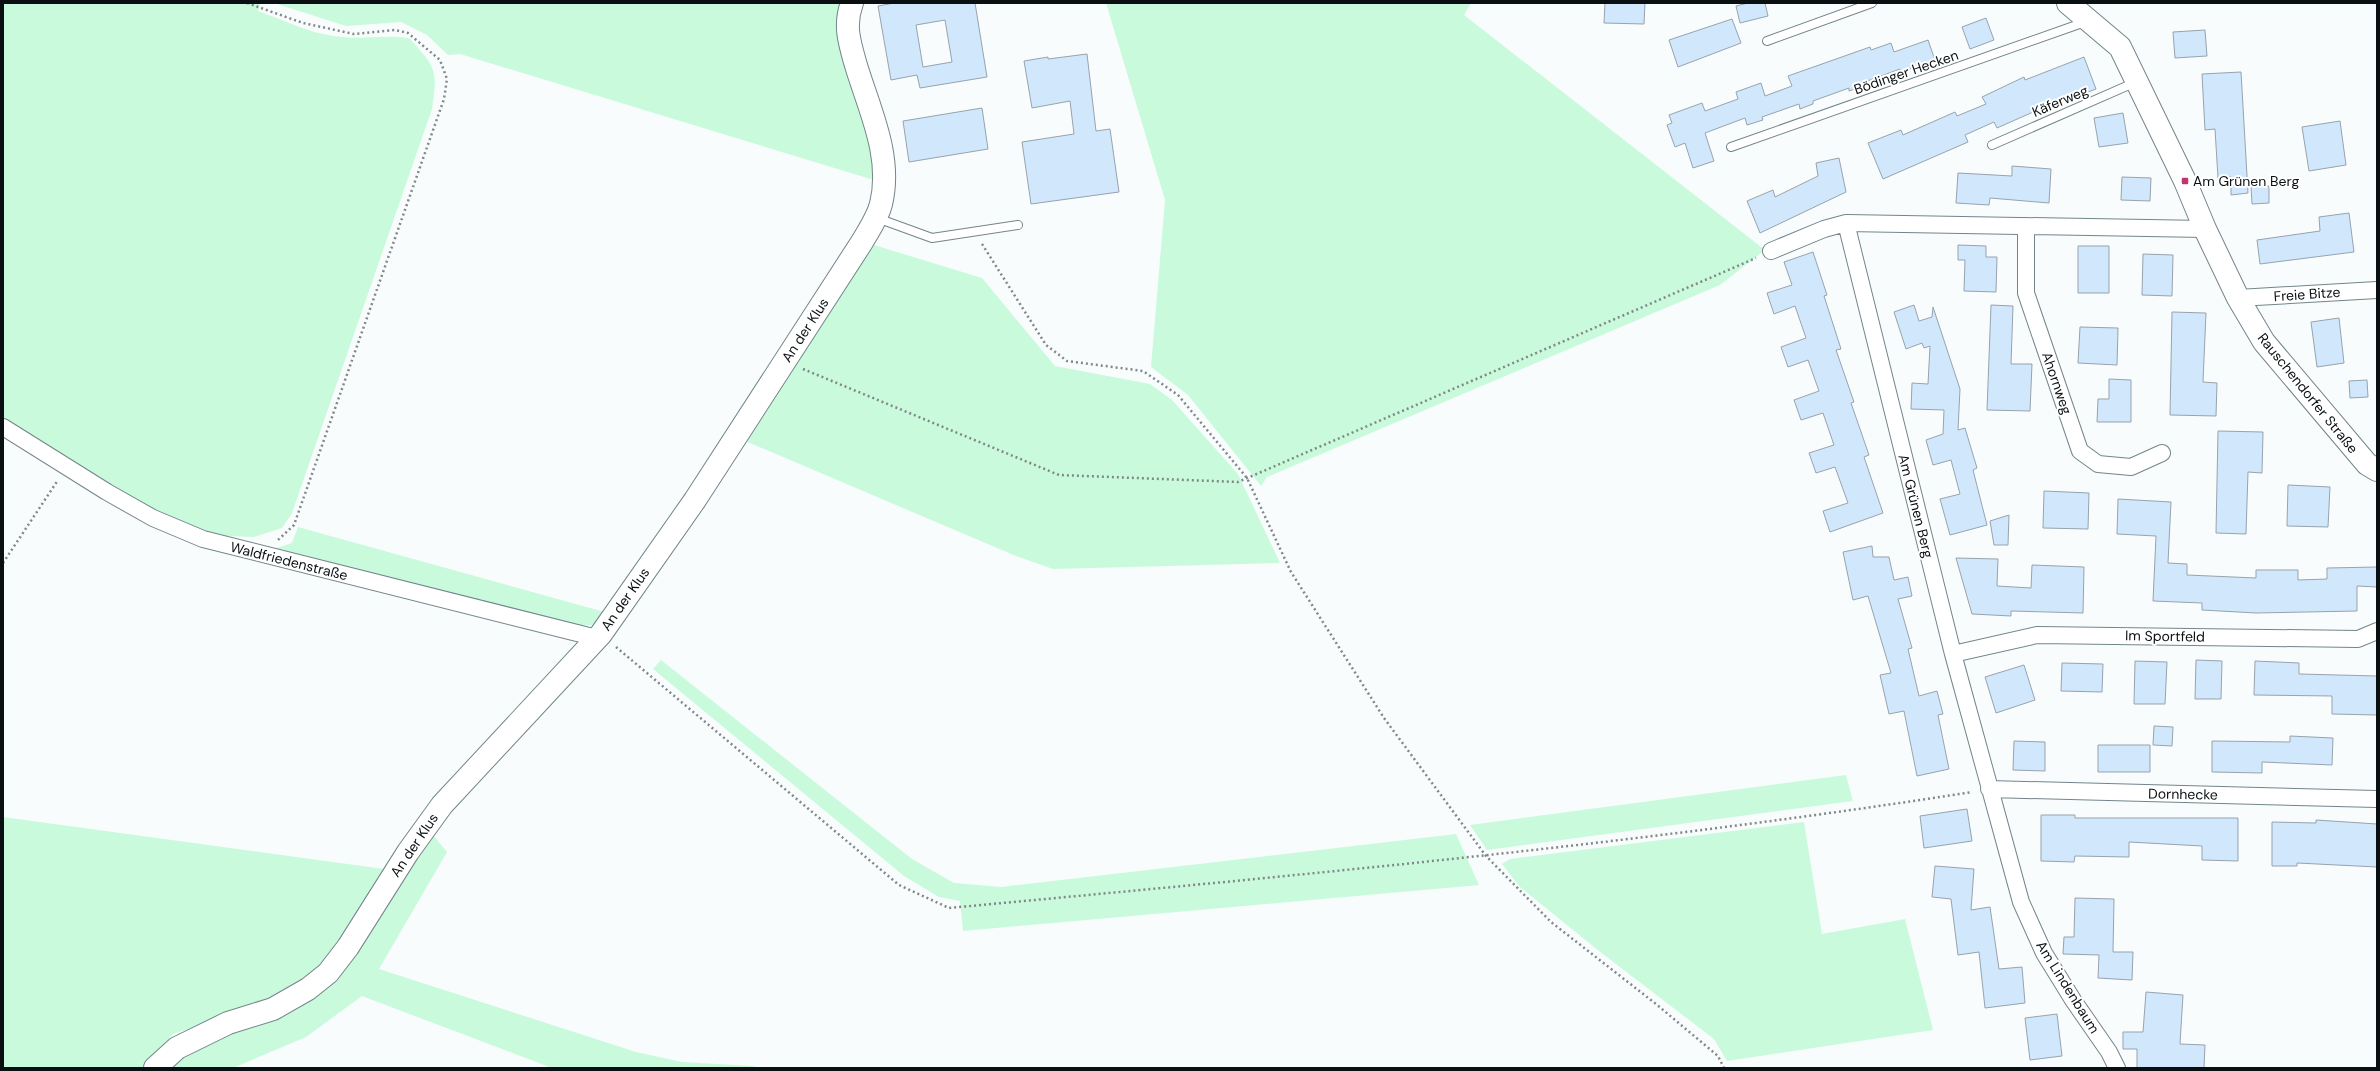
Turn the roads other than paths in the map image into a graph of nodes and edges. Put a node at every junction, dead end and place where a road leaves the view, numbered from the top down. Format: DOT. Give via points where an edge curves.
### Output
graph roads {
  1 [pos="852,3"];
  2 [pos="1872,3"];
  3 [pos="2068,3"];
  4 [pos="2090,20"];
  5 [pos="1767,41"];
  6 [pos="2138,81"];
  7 [pos="1992,145"];
  8 [pos="1731,148"];
  9 [pos="876,217"];
  10 [pos="1846,223"];
  11 [pos="1018,225"];
  12 [pos="2026,226"];
  13 [pos="2205,229"];
  14 [pos="1771,252"];
  15 [pos="2377,290"];
  16 [pos="2238,298"];
  17 [pos="3,427"];
  18 [pos="2162,453"];
  19 [pos="2377,470"];
  20 [pos="2377,631"];
  21 [pos="599,636"];
  22 [pos="1953,654"];
  23 [pos="1988,789"];
  24 [pos="2377,799"];
  25 [pos="154,1068"];
  26 [pos="2117,1068"];
  1 -- 9 [label="street, An der Klus" via="847,31 862,89 878,133 884,165 881,204"];
  2 -- 5 [label="lane"];
  3 -- 4 [label="street, Rauschendorfer Straße"];
  4 -- 6 [label="street, Rauschendorfer Straße" via="2120,47"];
  4 -- 8 [label="lane, Bödinger Hecken"];
  6 -- 7 [label="lane, Käferweg"];
  6 -- 13 [label="street, Rauschendorfer Straße"];
  9 -- 11 [label="lane" via="932,238"];
  9 -- 21 [label="street, An der Klus" via="695,500"];
  10 -- 12 [label="street"];
  10 -- 14 [label="street" via="1824,229"];
  10 -- 22 [label="street, Am Grünen Berg"];
  12 -- 13 [label="street"];
  12 -- 18 [label="street, Ahornweg" via="2026,293 2080,451 2098,464 2131,467"];
  13 -- 16 [label="street, Rauschendorfer Straße"];
  15 -- 16 [label="street, Freie Bitze"];
  16 -- 19 [label="street, Rauschendorfer Straße" via="2264,342 2367,464"];
  17 -- 21 [label="street, Waldfriedenstraße" via="153,518 203,539"];
  20 -- 22 [label="street, Im Sportfeld" via="2358,639 2037,635"];
  21 -- 25 [label="street, An der Klus" via="442,805 328,973 308,989 273,1009 228,1023 178,1048"];
  22 -- 23 [label="street, Am Grünen Berg"];
  23 -- 24 [label="street, Dornhecke"];
  23 -- 26 [label="street, Am Lindenbaum" via="2021,902 2044,953"];
}
